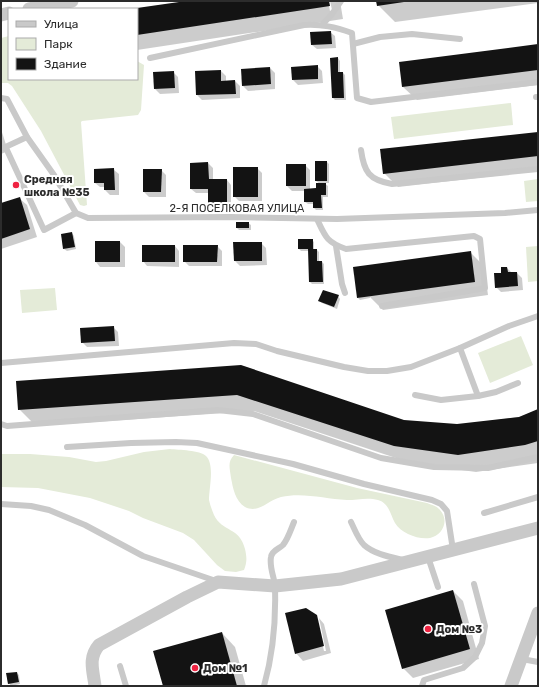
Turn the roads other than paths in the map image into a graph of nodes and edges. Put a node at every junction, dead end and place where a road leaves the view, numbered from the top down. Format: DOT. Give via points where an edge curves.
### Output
graph roads {
  1 [pos="72,1"];
  2 [pos="341,1"];
  3 [pos="34,8"];
  4 [pos="322,24"];
  5 [pos="460,39"];
  6 [pos="353,44"];
  7 [pos="150,58"];
  8 [pos="538,82"];
  9 [pos="1,98"];
  10 [pos="27,137"];
  11 [pos="4,148"];
  12 [pos="361,150"];
  13 [pos="538,169"];
  14 [pos="538,210"];
  15 [pos="76,213"];
  16 [pos="317,219"];
  17 [pos="336,246"];
  18 [pos="345,293"];
  19 [pos="382,306"];
  20 [pos="538,316"];
  21 [pos="460,348"];
  22 [pos="1,364"];
  23 [pos="518,383"];
  24 [pos="415,395"];
  25 [pos="478,396"];
  26 [pos="1,424"];
  27 [pos="67,447"];
  28 [pos="538,457"];
  29 [pos="538,497"];
  30 [pos="1,504"];
  31 [pos="484,513"];
  32 [pos="294,522"];
  33 [pos="351,522"];
  34 [pos="538,528"];
  35 [pos="453,550"];
  36 [pos="428,556"];
  37 [pos="409,561"];
  38 [pos="218,582"];
  39 [pos="474,584"];
  40 [pos="275,586"];
  41 [pos="438,587"];
  42 [pos="538,613"];
  43 [pos="522,659"];
  44 [pos="538,662"];
  45 [pos="120,666"];
  46 [pos="95,686"];
  47 [pos="126,686"];
  48 [pos="264,686"];
  49 [pos="422,686"];
  50 [pos="511,686"];
  1 -- 3 [label="street"];
  2 -- 4 [label="lane"];
  4 -- 6 [label="lane" via="352,32"];
  4 -- 7 [label="lane" via="304,25"];
  5 -- 6 [label="lane" via="407,34 380,36"];
  6 -- 8 [label="lane" via="357,98 371,102"];
  9 -- 10 [label="lane" via="7,99"];
  10 -- 11 [label="lane"];
  10 -- 15 [label="lane" via="54,175"];
  11 -- 15 [label="lane" via="44,230"];
  12 -- 13 [label="lane" via="363,164 373,178 392,184"];
  14 -- 16 [label="lane, 2-Я ПОСЕЛКОВАЯ УЛИЦА"];
  15 -- 16 [label="lane, 2-Я ПОСЕЛКОВАЯ УЛИЦА" via="88,218"];
  16 -- 17 [label="lane" via="325,237"];
  17 -- 18 [label="lane"];
  17 -- 19 [label="lane" via="346,249 474,236 480,239 485,288"];
  20 -- 21 [label="lane"];
  21 -- 22 [label="lane" via="411,367 387,371 344,367 256,344 234,343"];
  21 -- 25 [label="lane"];
  23 -- 25 [label="lane"];
  24 -- 25 [label="lane" via="441,400"];
  26 -- 28 [label="lane" via="218,410 252,414 381,458 434,467 488,468"];
  27 -- 35 [label="lane" via="146,442 197,444 293,464 432,500 441,504 447,511"];
  29 -- 31 [label="lane"];
  30 -- 38 [label="lane" via="49,510 85,525 143,556"];
  32 -- 40 [label="lane" via="285,543 273,552 271,557"];
  33 -- 37 [label="lane" via="364,545 382,555"];
  34 -- 35 [label="street"];
  35 -- 36 [label="street"];
  36 -- 37 [label="street"];
  36 -- 41 [label="lane"];
  37 -- 40 [label="street" via="341,579"];
  38 -- 40 [label="street"];
  38 -- 46 [label="street" via="99,645 92,660"];
  39 -- 49 [label="lane" via="485,626 482,643 475,656 463,668 424,680"];
  40 -- 48 [label="lane" via="274,641"];
  42 -- 43 [label="street"];
  43 -- 44 [label="lane"];
  43 -- 50 [label="street"];
  45 -- 47 [label="lane"];
}
